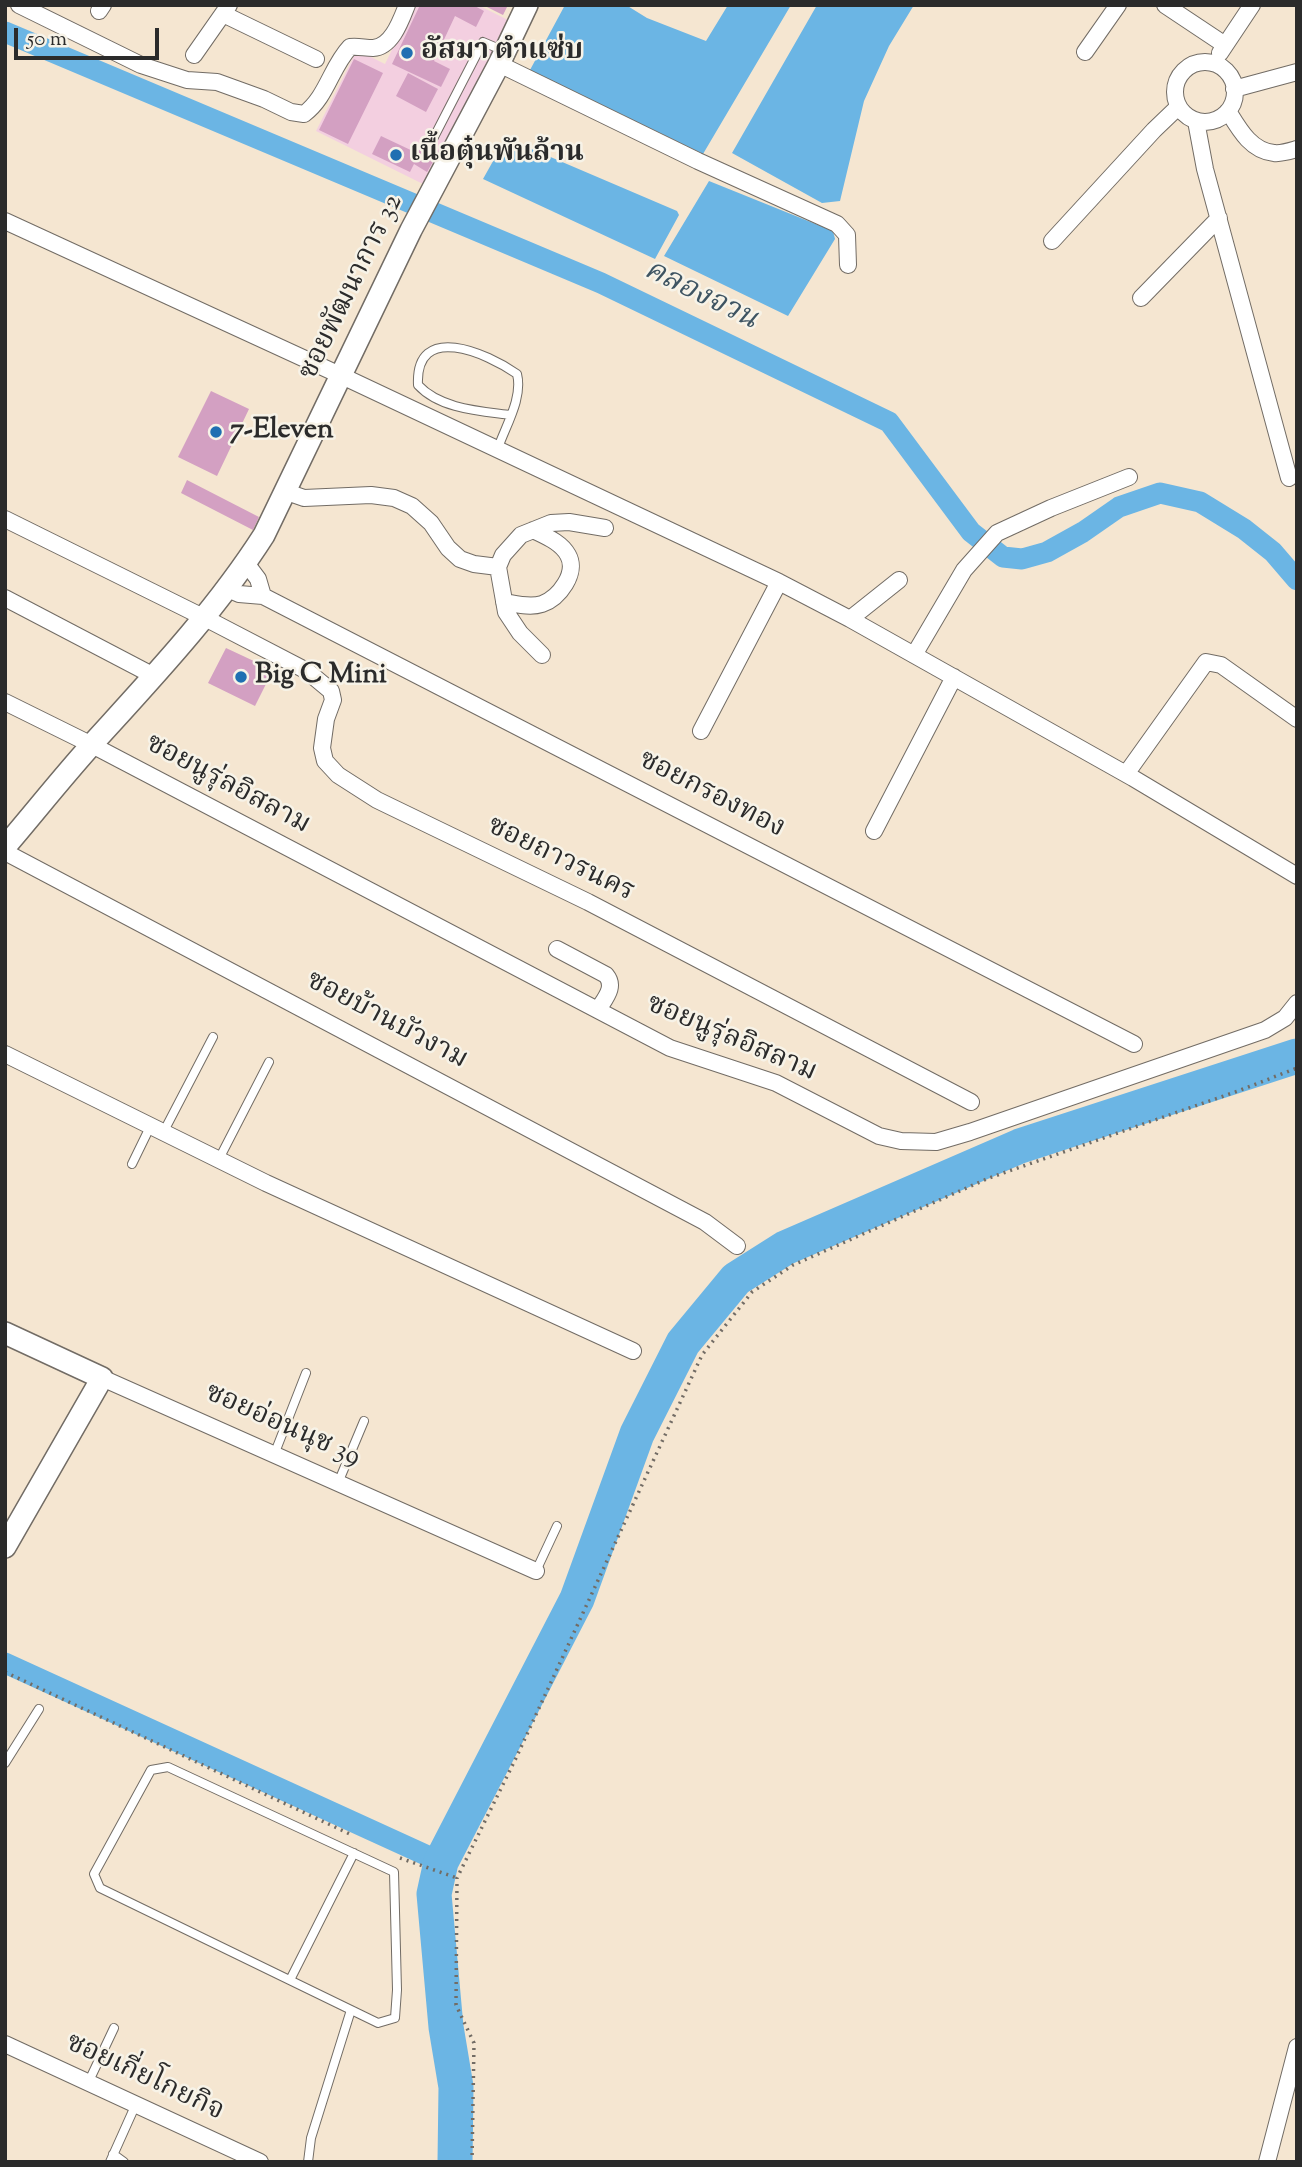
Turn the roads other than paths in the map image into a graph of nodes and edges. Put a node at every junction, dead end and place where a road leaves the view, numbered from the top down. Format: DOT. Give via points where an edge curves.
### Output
graph roads {
  1 [pos="19,5"];
  2 [pos="407,5"];
  3 [pos="527,5"];
  4 [pos="1118,5"];
  5 [pos="1165,5"];
  6 [pos="1252,5"];
  7 [pos="226,10"];
  8 [pos="1225,45"];
  9 [pos="1086,52"];
  10 [pos="194,55"];
  11 [pos="502,58"];
  12 [pos="316,59"];
  13 [pos="1213,64"];
  14 [pos="1297,72"];
  15 [pos="1234,89"];
  16 [pos="1178,107"];
  17 [pos="1228,111"];
  18 [pos="1196,121"];
  19 [pos="433,139"];
  20 [pos="1297,149"];
  21 [pos="1219,218"];
  22 [pos="5,221"];
  23 [pos="1052,241"];
  24 [pos="848,265"];
  25 [pos="1141,298"];
  26 [pos="342,376"];
  27 [pos="510,415"];
  28 [pos="498,449"];
  29 [pos="1129,477"];
  30 [pos="1289,478"];
  31 [pos="284,491"];
  32 [pos="5,519"];
  33 [pos="606,528"];
  34 [pos="533,530"];
  35 [pos="246,563"];
  36 [pos="498,568"];
  37 [pos="899,580"];
  38 [pos="779,582"];
  39 [pos="225,588"];
  40 [pos="263,596"];
  41 [pos="5,598"];
  42 [pos="504,602"];
  43 [pos="205,618"];
  44 [pos="850,619"];
  45 [pos="914,655"];
  46 [pos="541,656"];
  47 [pos="154,676"];
  48 [pos="954,677"];
  49 [pos="5,702"];
  50 [pos="1297,719"];
  51 [pos="701,731"];
  52 [pos="92,745"];
  53 [pos="1126,774"];
  54 [pos="874,831"];
  55 [pos="5,849"];
  56 [pos="1297,876"];
  57 [pos="557,949"];
  58 [pos="1297,1003"];
  59 [pos="598,1010"];
  60 [pos="213,1037"];
  61 [pos="1134,1044"];
  62 [pos="5,1054"];
  63 [pos="269,1062"];
  64 [pos="971,1102"];
  65 [pos="157,1128"];
  66 [pos="219,1159"];
  67 [pos="132,1164"];
  68 [pos="737,1246"];
  69 [pos="5,1333"];
  70 [pos="633,1350"];
  71 [pos="306,1373"];
  72 [pos="102,1378"];
  73 [pos="365,1421"];
  74 [pos="274,1455"];
  75 [pos="338,1483"];
  76 [pos="557,1526"];
  77 [pos="5,1547"];
  78 [pos="536,1571"];
  79 [pos="39,1709"];
  80 [pos="5,1763"];
  81 [pos="354,1853"];
  82 [pos="290,1980"];
  83 [pos="351,2010"];
  84 [pos="114,2028"];
  85 [pos="5,2044"];
  86 [pos="1297,2047"];
  87 [pos="89,2081"];
  88 [pos="136,2104"];
  89 [pos="111,2158"];
  90 [pos="124,2162"];
  91 [pos="260,2162"];
  92 [pos="308,2162"];
  93 [pos="1267,2162"];
  1 -- 2 [label="street" via="141,65 187,80 217,82 303,114 320,97 341,56 350,47 376,48 388,41"];
  3 -- 11 [label="street, ซอยพัฒนาการ 32"];
  4 -- 9 [label="street"];
  5 -- 8 [label="street"];
  6 -- 8 [label="street"];
  7 -- 10 [label="street"];
  7 -- 12 [label="street"];
  8 -- 13 [label="street"];
  11 -- 19 [label="lane" via="483,42"];
  11 -- 24 [label="street" via="698,161 837,224 847,236"];
  11 -- 26 [label="street, ซอยพัฒนาการ 32" via="411,230"];
  13 -- 15 [label="street" via="1224,69"];
  13 -- 16 [label="street" via="1201,62 1181,74 1176,84"];
  14 -- 15 [label="street"];
  15 -- 17 [label="street"];
  16 -- 18 [label="street"];
  16 -- 23 [label="street"];
  17 -- 18 [label="street" via="1219,119"];
  17 -- 20 [label="street" via="1255,146 1274,153"];
  18 -- 21 [label="street"];
  21 -- 25 [label="street"];
  21 -- 30 [label="street"];
  22 -- 26 [label="street"];
  26 -- 28 [label="street"];
  26 -- 31 [label="street, ซอยพัฒนาการ 32"];
  27 -- 27 [label="lane" via="520,387 517,374 482,355 451,347 435,348 425,356 417,370 418,385 426,394 474,410"];
  27 -- 28 [label="lane"];
  28 -- 38 [label="street"];
  29 -- 45 [label="street" via="997,533 964,570"];
  31 -- 35 [label="street, ซอยพัฒนาการ 32"];
  31 -- 36 [label="street" via="304,498 394,498 431,523 460,559"];
  32 -- 43 [label="street"];
  33 -- 34 [label="street" via="569,522"];
  34 -- 36 [label="street" via="509,546"];
  34 -- 42 [label="street" via="561,547 568,555 570,572 561,591 542,604"];
  35 -- 39 [label="street, ซอยพัฒนาการ 32"];
  35 -- 40 [label="street"];
  36 -- 42 [label="street"];
  37 -- 44 [label="street"];
  38 -- 44 [label="street"];
  38 -- 51 [label="street"];
  39 -- 40 [label="street, ซอยกรองทอง"];
  39 -- 43 [label="street, ซอยพัฒนาการ 32"];
  40 -- 61 [label="street, ซอยกรองทอง"];
  41 -- 47 [label="street"];
  42 -- 46 [label="street" via="512,623"];
  43 -- 47 [label="street, ซอยพัฒนาการ 32"];
  43 -- 64 [label="street, ซอยถาวรนคร" via="307,671 331,691 322,748 325,761 377,800 588,902"];
  44 -- 45 [label="street"];
  45 -- 48 [label="street"];
  47 -- 52 [label="street, ซอยพัฒนาการ 32"];
  48 -- 53 [label="street"];
  48 -- 54 [label="street"];
  49 -- 52 [label="street, ซอยนูรุ่ลอิสลาม"];
  50 -- 53 [label="street" via="1221,665 1206,662"];
  52 -- 55 [label="street, ซอยพัฒนาการ 32"];
  52 -- 59 [label="street, ซอยนูรุ่ลอิสลาม"];
  53 -- 56 [label="street"];
  55 -- 68 [label="street, ซอยบ้านบัวงาม" via="705,1222"];
  57 -- 59 [label="street" via="611,981"];
  58 -- 59 [label="street, ซอยนูรุ่ลอิสลาม" via="1285,1018 1265,1030 936,1142 878,1136 776,1083 670,1048"];
  60 -- 65 [label="lane"];
  62 -- 65 [label="street"];
  63 -- 66 [label="lane"];
  65 -- 66 [label="street"];
  65 -- 67 [label="lane"];
  66 -- 70 [label="street"];
  69 -- 72 [label="street, ซอยอ่อนนุช 39"];
  71 -- 74 [label="lane"];
  72 -- 74 [label="street, ซอยอ่อนนุช 39"];
  72 -- 77 [label="street"];
  73 -- 75 [label="lane"];
  74 -- 75 [label="street, ซอยอ่อนนุช 39"];
  75 -- 78 [label="street, ซอยอ่อนนุช 39"];
  76 -- 78 [label="lane"];
  79 -- 80 [label="lane"];
  81 -- 82 [label="lane"];
  81 -- 82 [label="lane" via="168,1767 151,1770 94,1874 100,1888"];
  81 -- 83 [label="lane" via="394,1872 397,1990 394,2018 378,2023"];
  82 -- 83 [label="lane"];
  83 -- 92 [label="lane"];
  84 -- 87 [label="lane"];
  85 -- 87 [label="street, ซอยเกี่ยโกยกิจ"];
  86 -- 93 [label="street"];
  87 -- 88 [label="street, ซอยเกี่ยโกยกิจ"];
  88 -- 89 [label="lane"];
  88 -- 91 [label="street, ซอยเกี่ยโกยกิจ"];
  89 -- 90 [label="lane"];
}
